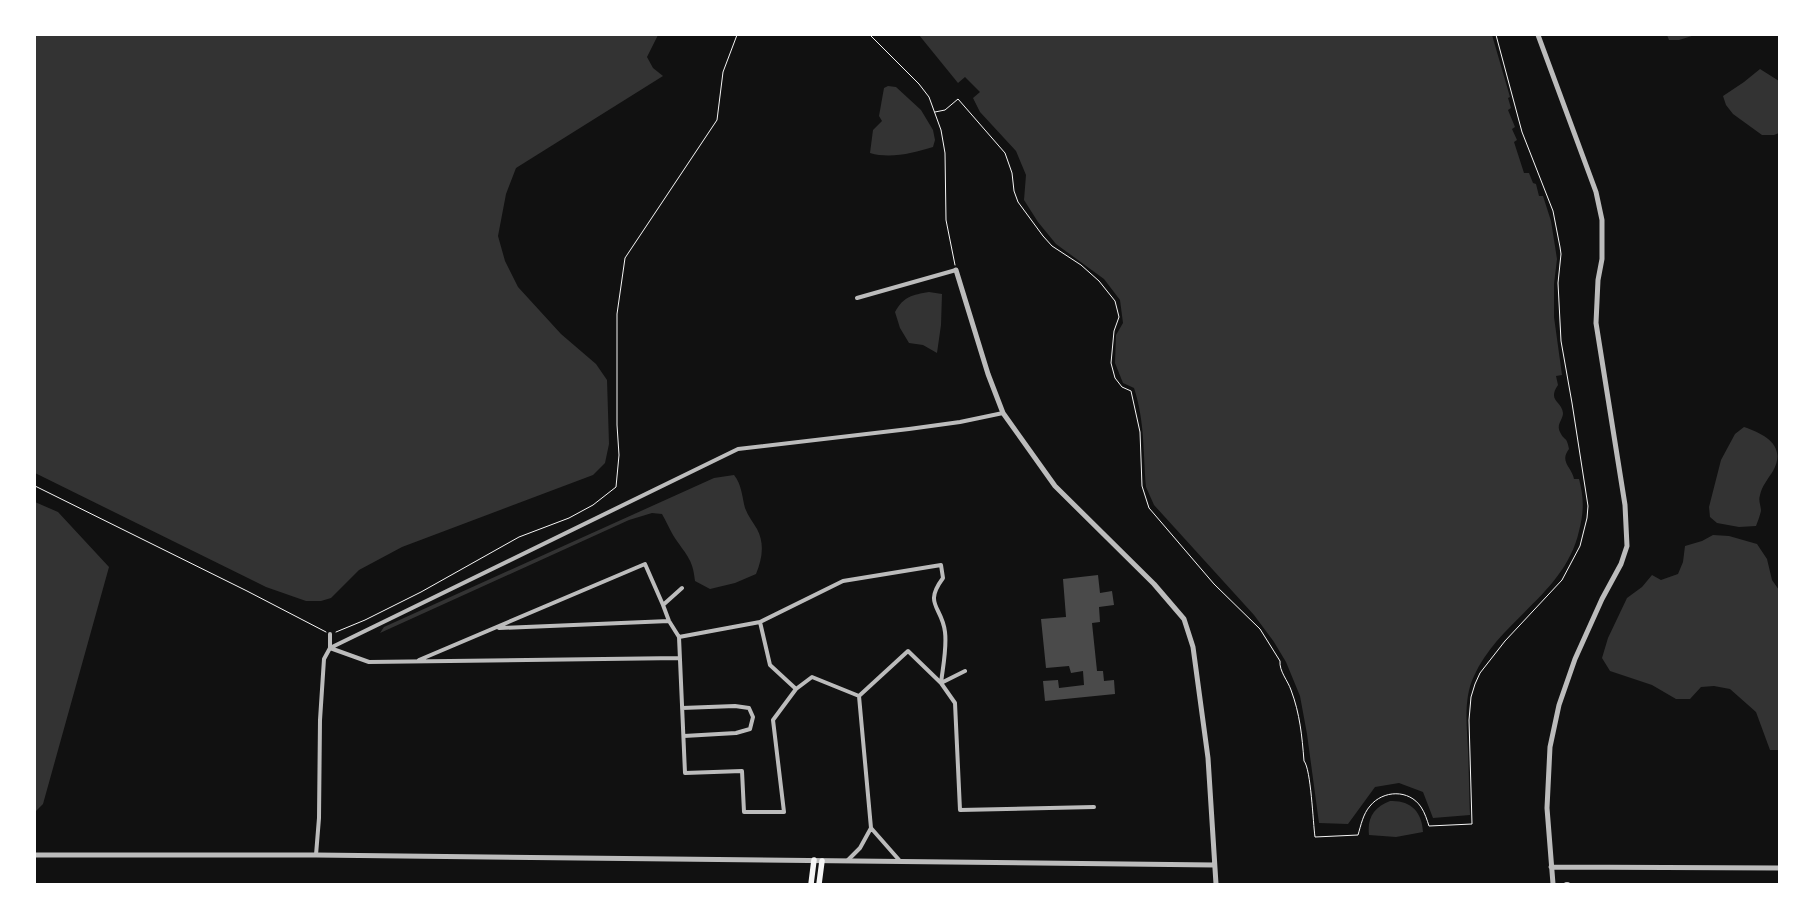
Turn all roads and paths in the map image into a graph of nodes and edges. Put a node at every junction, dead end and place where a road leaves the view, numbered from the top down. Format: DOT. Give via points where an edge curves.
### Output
graph roads {
  1 [pos="737,35"];
  2 [pos="870,35"];
  3 [pos="1496,35"];
  4 [pos="1538,35"];
  5 [pos="935,112"];
  6 [pos="956,270"];
  7 [pos="857,298"];
  8 [pos="1003,413"];
  9 [pos="35,486"];
  10 [pos="682,588"];
  11 [pos="663,605"];
  12 [pos="669,621"];
  13 [pos="760,622"];
  14 [pos="495,628"];
  15 [pos="330,634"];
  16 [pos="679,638"];
  17 [pos="330,648"];
  18 [pos="680,658"];
  19 [pos="416,661"];
  20 [pos="964,671"];
  21 [pos="941,683"];
  22 [pos="796,689"];
  23 [pos="859,696"];
  24 [pos="682,708"];
  25 [pos="684,736"];
  26 [pos="1094,807"];
  27 [pos="871,828"];
  28 [pos="35,855"];
  29 [pos="316,855"];
  30 [pos="814,860"];
  31 [pos="822,861"];
  32 [pos="847,861"];
  33 [pos="900,861"];
  34 [pos="1214,865"];
  35 [pos="1551,867"];
  36 [pos="1779,868"];
  37 [pos="811,884"];
  38 [pos="819,884"];
  39 [pos="1216,884"];
  40 [pos="1553,884"];
  1 -- 15 [label="path" via="723,72 717,120 625,258 617,314 619,455 616,487 569,518 520,537 421,592"];
  2 -- 5 [label="path" via="919,84"];
  3 -- 5 [label="path" via="1522,132 1553,212 1560,246 1561,341 1588,506 1580,546 1562,580 1505,641 1483,668 1475,684 1469,720 1472,824 1429,826 1413,799 1394,793 1378,798 1369,807 1358,835 1315,837 1300,720 1280,661 1260,630 1214,584 1149,508 1142,486 1140,432 1134,400 1131,391 1122,387 1115,378 1111,363 1114,331 1119,317 1115,301 1099,281 1043,236 1018,202 1005,153 958,99 945,110"];
  4 -- 35 [label="street" via="1596,192 1602,220 1596,323 1625,505 1627,546 1575,660 1559,705 1549,756 1547,808"];
  5 -- 6 [label="path" via="945,153 946,220"];
  6 -- 7 [label="street"];
  6 -- 8 [label="street"];
  8 -- 17 [label="street" via="909,429 738,449"];
  8 -- 34 [label="street" via="1054,486 1154,584 1184,620 1193,647 1206,749"];
  9 -- 15 [label="path"];
  10 -- 11 [label="street"];
  11 -- 12 [label="street"];
  11 -- 14 [label="street" via="645,564"];
  12 -- 14 [label="street"];
  12 -- 16 [label="street"];
  13 -- 16 [label="street"];
  13 -- 21 [label="street" via="843,581 941,565 943,578 935,589 934,603 945,631"];
  13 -- 22 [label="street" via="770,665"];
  14 -- 19 [label="street"];
  15 -- 17 [label="street"];
  16 -- 18 [label="street"];
  17 -- 19 [label="street" via="370,662"];
  17 -- 29 [label="street" via="323,668"];
  18 -- 19 [label="street"];
  18 -- 24 [label="street"];
  20 -- 21 [label="street"];
  21 -- 23 [label="street" via="908,651"];
  21 -- 26 [label="street" via="955,703 960,810"];
  22 -- 23 [label="street" via="812,677"];
  22 -- 25 [label="street" via="773,720 784,812 744,812 742,771 685,773"];
  23 -- 27 [label="street"];
  24 -- 25 [label="street"];
  24 -- 25 [label="street" via="736,706 749,708 753,717 750,729 736,733"];
  27 -- 32 [label="street" via="860,848"];
  27 -- 33 [label="street"];
  28 -- 29 [label="street"];
  29 -- 30 [label="street"];
  30 -- 31 [label="street"];
  30 -- 37 [label="main road"];
  31 -- 32 [label="street"];
  31 -- 38 [label="main road"];
  32 -- 33 [label="street"];
  33 -- 34 [label="street"];
  34 -- 39 [label="street"];
  35 -- 36 [label="street"];
  35 -- 40 [label="street"];
}
